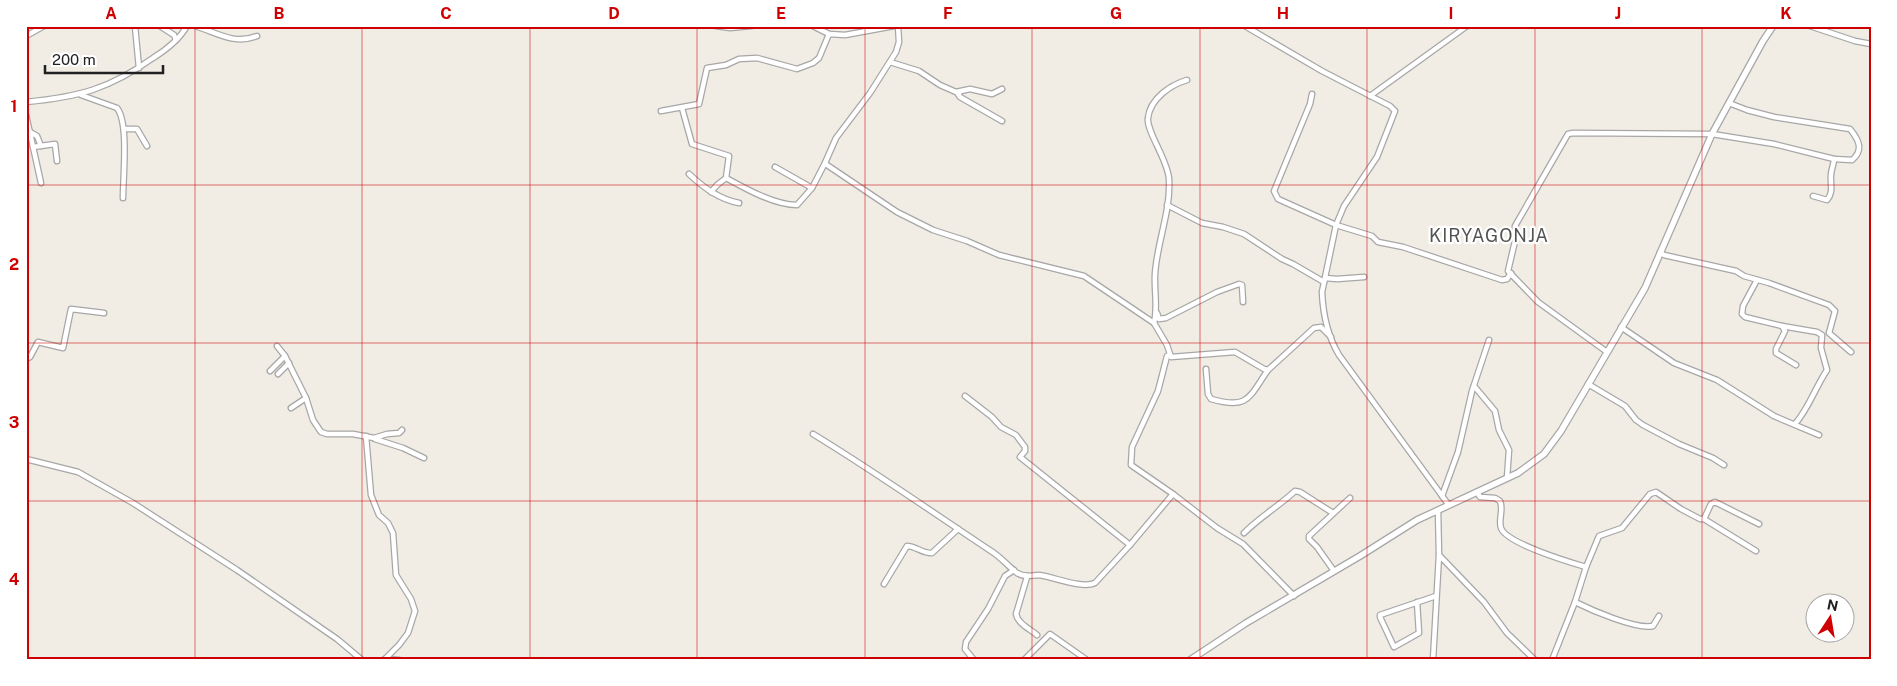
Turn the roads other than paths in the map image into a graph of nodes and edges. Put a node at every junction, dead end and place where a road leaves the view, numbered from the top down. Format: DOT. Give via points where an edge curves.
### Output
graph roads {
  1 [pos="44,26"];
  2 [pos="135,26"];
  3 [pos="160,26"];
  4 [pos="195,26"];
  5 [pos="716,26"];
  6 [pos="751,26"];
  7 [pos="814,26"];
  8 [pos="894,26"];
  9 [pos="898,26"];
  10 [pos="1245,26"];
  11 [pos="1467,26"];
  12 [pos="1774,26"];
  13 [pos="1810,26"];
  14 [pos="187,27"];
  15 [pos="830,34"];
  16 [pos="27,35"];
  17 [pos="258,36"];
  18 [pos="176,40"];
  19 [pos="1871,44"];
  20 [pos="890,62"];
  21 [pos="139,68"];
  22 [pos="1187,80"];
  23 [pos="1002,89"];
  24 [pos="960,92"];
  25 [pos="80,94"];
  26 [pos="1312,94"];
  27 [pos="1370,96"];
  28 [pos="26,102"];
  29 [pos="1729,103"];
  30 [pos="682,108"];
  31 [pos="660,111"];
  32 [pos="26,115"];
  33 [pos="1002,120"];
  34 [pos="124,128"];
  35 [pos="30,132"];
  36 [pos="1712,134"];
  37 [pos="41,146"];
  38 [pos="147,146"];
  39 [pos="33,147"];
  40 [pos="1834,158"];
  41 [pos="57,160"];
  42 [pos="825,163"];
  43 [pos="775,167"];
  44 [pos="689,174"];
  45 [pos="726,178"];
  46 [pos="41,183"];
  47 [pos="812,188"];
  48 [pos="711,192"];
  49 [pos="1813,196"];
  50 [pos="123,198"];
  51 [pos="739,203"];
  52 [pos="1167,205"];
  53 [pos="1336,225"];
  54 [pos="1660,252"];
  55 [pos="1511,273"];
  56 [pos="1364,277"];
  57 [pos="1325,280"];
  58 [pos="1757,280"];
  59 [pos="1243,302"];
  60 [pos="1157,312"];
  61 [pos="104,313"];
  62 [pos="1154,324"];
  63 [pos="1782,326"];
  64 [pos="1622,327"];
  65 [pos="1331,337"];
  66 [pos="1489,340"];
  67 [pos="277,346"];
  68 [pos="1607,352"];
  69 [pos="1851,352"];
  70 [pos="1170,355"];
  71 [pos="286,356"];
  72 [pos="26,359"];
  73 [pos="289,363"];
  74 [pos="1796,365"];
  75 [pos="1206,370"];
  76 [pos="1268,370"];
  77 [pos="270,371"];
  78 [pos="278,374"];
  79 [pos="1588,384"];
  80 [pos="1474,386"];
  81 [pos="965,396"];
  82 [pos="306,398"];
  83 [pos="291,408"];
  84 [pos="1795,424"];
  85 [pos="402,430"];
  86 [pos="813,434"];
  87 [pos="1820,435"];
  88 [pos="366,436"];
  89 [pos="374,438"];
  90 [pos="26,458"];
  91 [pos="424,458"];
  92 [pos="1724,465"];
  93 [pos="1507,478"];
  94 [pos="1476,492"];
  95 [pos="1173,494"];
  96 [pos="1442,496"];
  97 [pos="1350,498"];
  98 [pos="1448,504"];
  99 [pos="1438,510"];
  100 [pos="1333,513"];
  101 [pos="1704,519"];
  102 [pos="1759,524"];
  103 [pos="958,529"];
  104 [pos="1244,533"];
  105 [pos="1130,545"];
  106 [pos="1756,551"];
  107 [pos="1439,556"];
  108 [pos="1586,567"];
  109 [pos="1014,570"];
  110 [pos="1334,572"];
  111 [pos="1027,576"];
  112 [pos="884,584"];
  113 [pos="1294,596"];
  114 [pos="1436,596"];
  115 [pos="1417,602"];
  116 [pos="1575,602"];
  117 [pos="1659,616"];
  118 [pos="1038,635"];
  119 [pos="385,659"];
  120 [pos="362,660"];
  121 [pos="399,660"];
  122 [pos="974,660"];
  123 [pos="1024,660"];
  124 [pos="1087,660"];
  125 [pos="1190,660"];
  126 [pos="1433,660"];
  127 [pos="1535,660"];
  128 [pos="1552,660"];
  1 -- 16 [label="street"];
  2 -- 21 [label="street"];
  3 -- 18 [label="street"];
  4 -- 17 [label="street" via="237,40"];
  5 -- 6 [label="street"];
  7 -- 15 [label="street"];
  8 -- 15 [label="street" via="845,35"];
  9 -- 20 [label="street" via="898,49"];
  10 -- 27 [label="street"];
  11 -- 27 [label="street"];
  12 -- 29 [label="street"];
  13 -- 19 [label="street"];
  14 -- 18 [label="street"];
  15 -- 30 [label="street" via="819,58 797,69 757,58 707,68 699,104"];
  18 -- 21 [label="street"];
  20 -- 24 [label="street" via="920,71"];
  20 -- 42 [label="street" via="836,138"];
  21 -- 25 [label="street"];
  22 -- 52 [label="street" via="1176,83 1162,94 1152,106 1148,118 1167,169"];
  23 -- 24 [label="street" via="992,94 970,89"];
  24 -- 33 [label="street" via="960,97"];
  25 -- 28 [label="street"];
  25 -- 34 [label="street" via="117,108"];
  26 -- 53 [label="street" via="1274,193 1280,200"];
  27 -- 53 [label="street" via="1393,109 1395,114 1377,157 1344,206"];
  29 -- 36 [label="street"];
  29 -- 40 [label="street" via="1774,117 1850,129 1860,146 1859,152 1852,160"];
  30 -- 31 [label="street"];
  30 -- 45 [label="street" via="692,144 730,156"];
  32 -- 35 [label="street"];
  34 -- 38 [label="street" via="137,129"];
  34 -- 50 [label="street"];
  35 -- 37 [label="street" via="37,136"];
  35 -- 39 [label="street"];
  36 -- 40 [label="street"];
  36 -- 54 [label="street"];
  36 -- 55 [label="street" via="1568,134 1515,226 1508,268"];
  37 -- 39 [label="street"];
  37 -- 41 [label="street" via="55,144"];
  39 -- 46 [label="street"];
  40 -- 49 [label="street" via="1830,196 1827,200"];
  42 -- 47 [label="street"];
  42 -- 62 [label="street" via="912,220 999,255 1084,276"];
  43 -- 47 [label="street"];
  44 -- 48 [label="street"];
  45 -- 47 [label="street" via="790,205 798,205"];
  45 -- 48 [label="street"];
  48 -- 51 [label="street"];
  52 -- 57 [label="street" via="1202,223 1244,234 1282,259"];
  52 -- 60 [label="street" via="1155,275"];
  53 -- 55 [label="street" via="1372,236 1378,242 1403,247 1502,280"];
  53 -- 57 [label="street"];
  54 -- 58 [label="street" via="1664,256 1736,271"];
  54 -- 64 [label="street" via="1645,288"];
  55 -- 68 [label="street" via="1538,302"];
  56 -- 57 [label="street"];
  57 -- 65 [label="street" via="1323,301"];
  58 -- 63 [label="street" via="1742,314"];
  58 -- 69 [label="street" via="1832,307 1835,311 1829,333"];
  59 -- 60 [label="street" via="1242,285 1239,284 1166,318 1160,319"];
  60 -- 62 [label="street"];
  61 -- 72 [label="street" via="71,309 63,348 38,342"];
  62 -- 70 [label="street"];
  63 -- 74 [label="street" via="1785,331 1776,353"];
  63 -- 84 [label="street" via="1822,335 1821,348 1827,370"];
  64 -- 68 [label="street"];
  64 -- 84 [label="street" via="1674,363 1717,380 1762,409"];
  65 -- 76 [label="street" via="1321,327 1314,328"];
  65 -- 96 [label="street" via="1339,355"];
  66 -- 80 [label="street"];
  67 -- 71 [label="street"];
  68 -- 79 [label="street"];
  70 -- 76 [label="street" via="1181,357 1235,352"];
  70 -- 95 [label="street" via="1167,356 1158,391 1132,447 1131,466"];
  71 -- 73 [label="street"];
  71 -- 77 [label="street"];
  73 -- 78 [label="street"];
  73 -- 82 [label="street"];
  75 -- 76 [label="street" via="1211,399 1235,404 1248,398"];
  79 -- 92 [label="street" via="1625,406 1636,420"];
  79 -- 93 [label="street" via="1544,454"];
  80 -- 93 [label="street" via="1495,411 1499,430 1509,450"];
  80 -- 96 [label="street" via="1458,452"];
  81 -- 105 [label="street" via="1001,427 1016,435 1025,446 1020,457"];
  82 -- 83 [label="street"];
  82 -- 88 [label="street" via="321,432"];
  84 -- 87 [label="street"];
  85 -- 89 [label="street"];
  86 -- 103 [label="street"];
  88 -- 89 [label="street"];
  88 -- 119 [label="street" via="371,495 379,514 393,533 396,575 415,611 408,633"];
  89 -- 91 [label="street"];
  90 -- 120 [label="street" via="78,472 141,508 243,574"];
  93 -- 94 [label="street"];
  94 -- 98 [label="street"];
  94 -- 108 [label="street" via="1480,497 1500,501 1500,526 1506,535 1526,546"];
  95 -- 105 [label="street"];
  95 -- 113 [label="street" via="1242,544"];
  96 -- 98 [label="street"];
  97 -- 100 [label="street"];
  98 -- 99 [label="street"];
  99 -- 107 [label="street"];
  99 -- 110 [label="street"];
  100 -- 104 [label="street" via="1295,491"];
  100 -- 110 [label="street" via="1310,533 1308,539"];
  101 -- 102 [label="street" via="1715,502"];
  101 -- 106 [label="street"];
  101 -- 108 [label="street" via="1698,519 1656,492 1652,493 1622,528 1599,536"];
  103 -- 109 [label="street"];
  103 -- 112 [label="street" via="932,553 910,546 904,548"];
  105 -- 111 [label="street" via="1091,585 1049,576"];
  107 -- 114 [label="street"];
  107 -- 127 [label="street"];
  108 -- 116 [label="street"];
  109 -- 111 [label="street"];
  109 -- 122 [label="street" via="1005,576 966,642 965,648"];
  110 -- 113 [label="street"];
  111 -- 118 [label="street" via="1016,614 1021,624"];
  113 -- 125 [label="street"];
  114 -- 115 [label="street"];
  114 -- 126 [label="street"];
  115 -- 115 [label="street" via="1380,615 1394,647 1419,633"];
  116 -- 117 [label="street" via="1630,624 1648,627 1653,626"];
  116 -- 128 [label="street"];
  119 -- 121 [label="street"];
  123 -- 124 [label="street" via="1050,634"];
}
